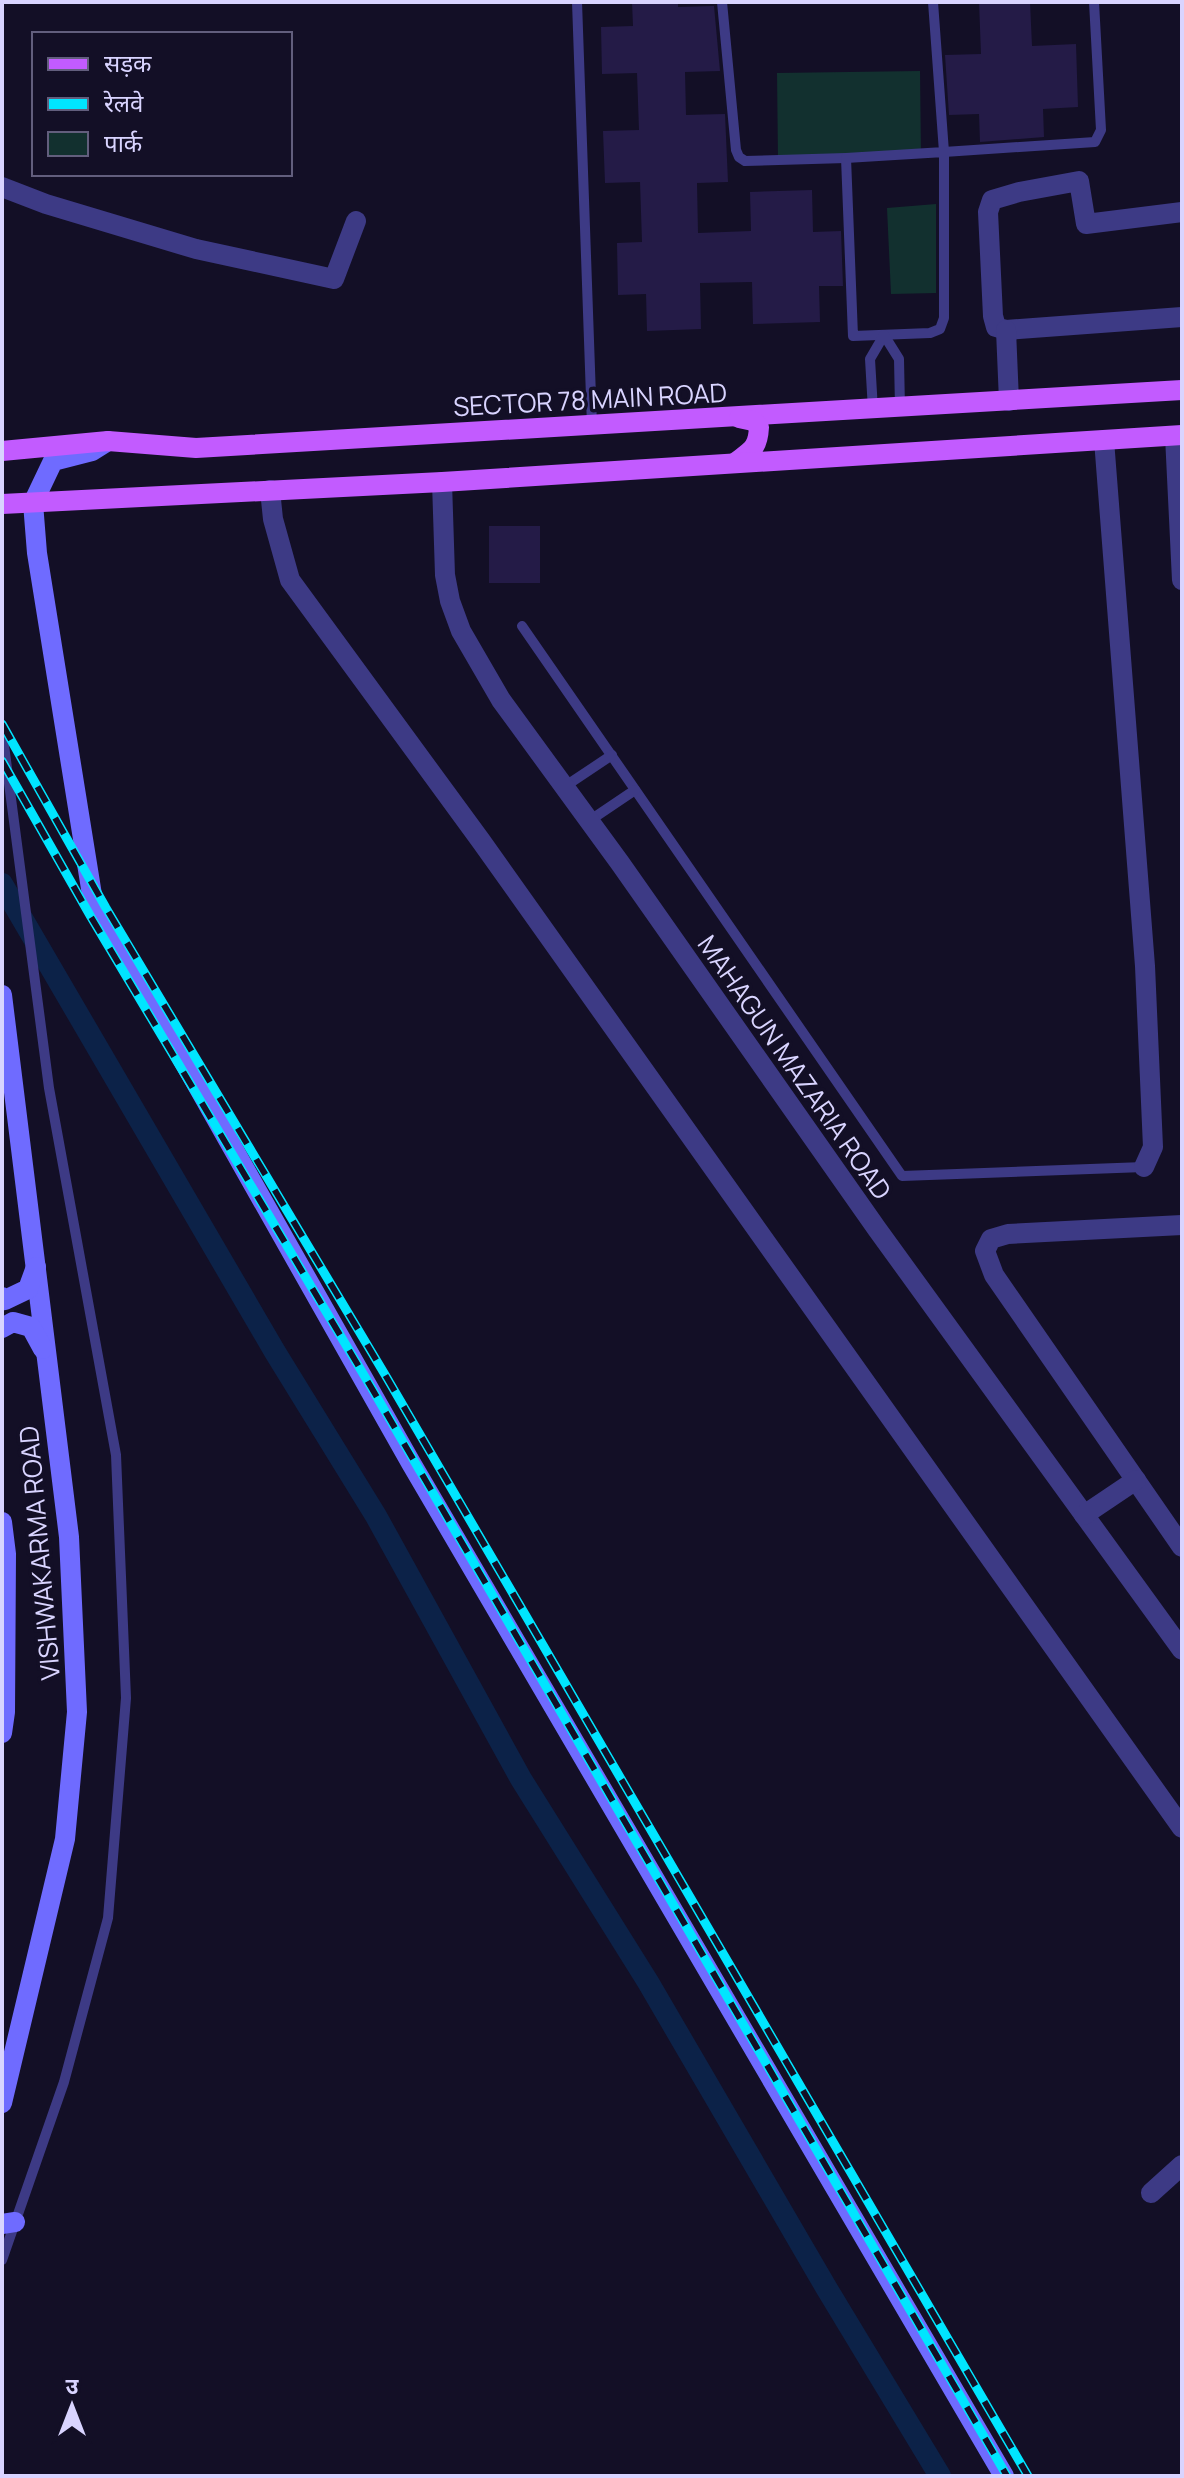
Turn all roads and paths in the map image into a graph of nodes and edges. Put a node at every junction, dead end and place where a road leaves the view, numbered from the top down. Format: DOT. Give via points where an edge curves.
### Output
graph roads {
  1 [pos="577,2"];
  2 [pos="722,2"];
  3 [pos="933,2"];
  4 [pos="1094,2"];
  5 [pos="944,152"];
  6 [pos="846,158"];
  7 [pos="2,187"];
  8 [pos="1182,212"];
  9 [pos="356,221"];
  10 [pos="1182,317"];
  11 [pos="1006,330"];
  12 [pos="884,335"];
  13 [pos="1182,390"];
  14 [pos="1009,401"];
  15 [pos="900,408"];
  16 [pos="873,410"];
  17 [pos="735,417"];
  18 [pos="592,425"];
  19 [pos="1178,436"];
  20 [pos="1104,440"];
  21 [pos="108,441"];
  22 [pos="2,451"];
  23 [pos="736,463"];
  24 [pos="442,482"];
  25 [pos="270,490"];
  26 [pos="33,503"];
  27 [pos="2,504"];
  28 [pos="1182,580"];
  29 [pos="522,626"];
  30 [pos="2,730"];
  31 [pos="612,755"];
  32 [pos="564,787"];
  33 [pos="635,790"];
  34 [pos="589,821"];
  35 [pos="3,1002"];
  36 [pos="1144,1167"];
  37 [pos="1182,1225"];
  38 [pos="36,1267"];
  39 [pos="2,1297"];
  40 [pos="2,1328"];
  41 [pos="47,1355"];
  42 [pos="1136,1480"];
  43 [pos="1084,1515"];
  44 [pos="2,1522"];
  45 [pos="1182,1547"];
  46 [pos="1182,1650"];
  47 [pos="2,1733"];
  48 [pos="1182,1828"];
  49 [pos="2,2103"];
  50 [pos="1182,2165"];
  51 [pos="1151,2193"];
  52 [pos="9,2223"];
  53 [pos="2,2260"];
  54 [pos="1004,2476"];
  1 -- 18 [label="lane"];
  2 -- 6 [label="lane" via="739,157"];
  3 -- 5 [label="lane"];
  4 -- 5 [label="lane" via="1101,130 1095,142"];
  5 -- 6 [label="lane"];
  5 -- 12 [label="lane" via="944,318 940,329 930,333"];
  6 -- 12 [label="lane" via="853,336"];
  7 -- 9 [label="street" via="196,249 334,279"];
  8 -- 11 [label="street" via="1086,224 1079,181 992,200 988,212 993,316 996,327"];
  10 -- 11 [label="street"];
  11 -- 14 [label="street"];
  12 -- 15 [label="lane" via="899,359"];
  12 -- 16 [label="lane" via="870,359"];
  13 -- 14 [label="main road, SECTOR 78 MAIN ROAD"];
  14 -- 15 [label="main road, SECTOR 78 MAIN ROAD"];
  15 -- 16 [label="main road, SECTOR 78 MAIN ROAD"];
  16 -- 17 [label="main road, SECTOR 78 MAIN ROAD"];
  17 -- 18 [label="main road, SECTOR 78 MAIN ROAD"];
  17 -- 23 [label="main road" via="759,427 756,447"];
  18 -- 21 [label="main road, SECTOR 78 MAIN ROAD" via="196,448"];
  19 -- 20 [label="main road"];
  19 -- 28 [label="street"];
  20 -- 23 [label="main road"];
  20 -- 36 [label="street" via="1145,966 1153,1147"];
  21 -- 22 [label="main road, SECTOR 78 MAIN ROAD"];
  21 -- 26 [label="street" via="53,461"];
  23 -- 24 [label="main road"];
  24 -- 25 [label="main road"];
  24 -- 32 [label="street, MAHAGUN MAZARIA ROAD" via="445,575 461,631 501,700"];
  25 -- 26 [label="main road"];
  25 -- 48 [label="street" via="290,580"];
  26 -- 27 [label="main road"];
  26 -- 54 [label="street" via="93,901 411,1463"];
  29 -- 31 [label="lane"];
  30 -- 52 [label="lane" via="49,1088 116,1455 126,1698 108,1918 64,2082"];
  31 -- 32 [label="lane"];
  31 -- 33 [label="lane"];
  32 -- 34 [label="street, MAHAGUN MAZARIA ROAD"];
  33 -- 34 [label="lane"];
  33 -- 36 [label="lane" via="902,1176"];
  34 -- 43 [label="street, MAHAGUN MAZARIA ROAD"];
  35 -- 38 [label="street, VISHWAKARMA ROAD"];
  37 -- 42 [label="street" via="1008,1234 991,1239 985,1251 994,1275"];
  38 -- 39 [label="street" via="28,1289"];
  38 -- 41 [label="street, VISHWAKARMA ROAD"];
  40 -- 41 [label="street" via="13,1322 31,1327"];
  41 -- 49 [label="street, VISHWAKARMA ROAD" via="69,1537 77,1712 65,1839"];
  42 -- 43 [label="street"];
  42 -- 45 [label="street"];
  43 -- 46 [label="street, MAHAGUN MAZARIA ROAD"];
  44 -- 47 [label="street, VISHWAKARMA ROAD"];
  50 -- 51 [label="street"];
  52 -- 53 [label="lane"];
}
